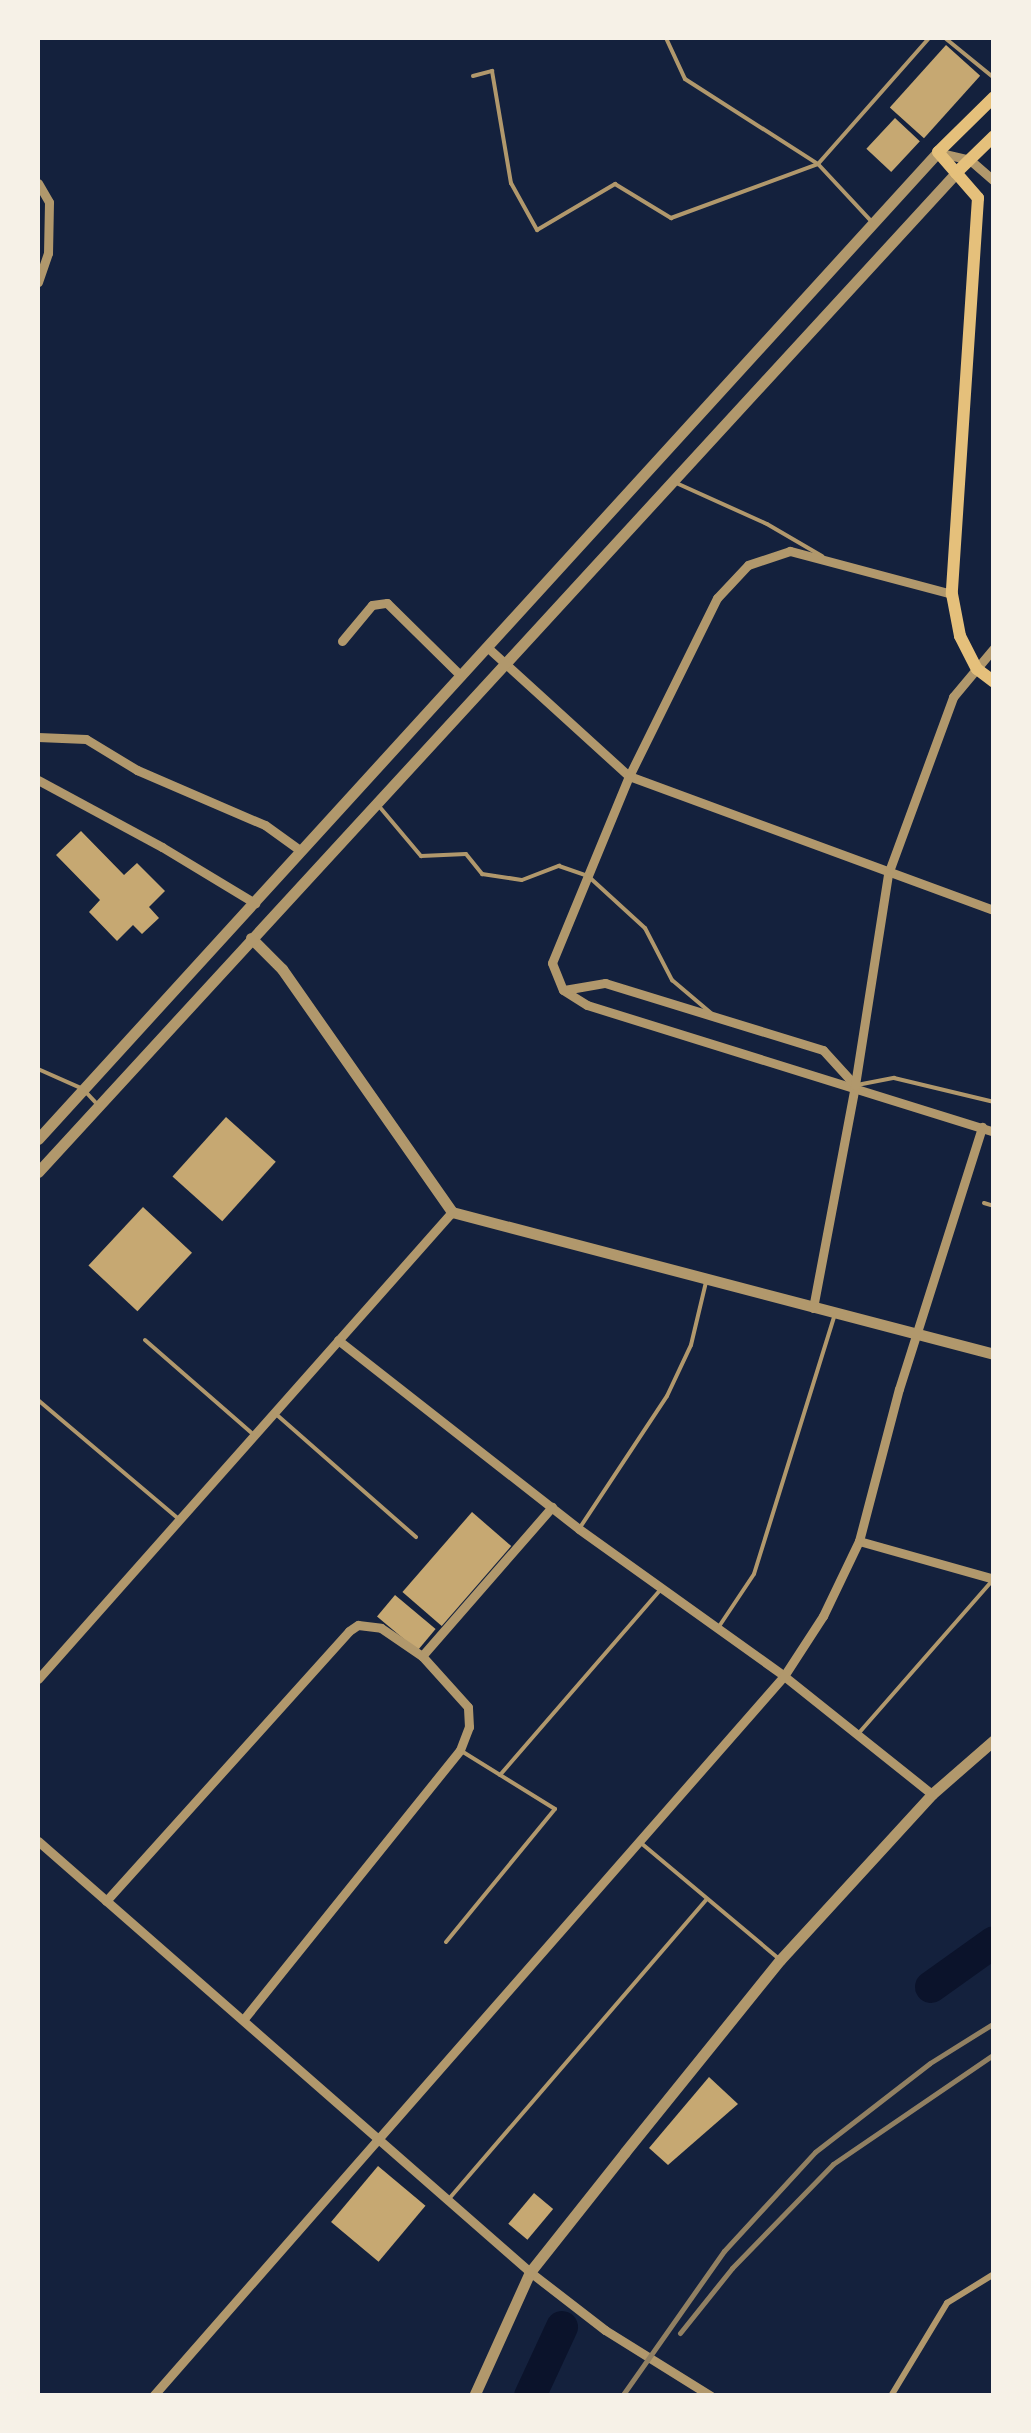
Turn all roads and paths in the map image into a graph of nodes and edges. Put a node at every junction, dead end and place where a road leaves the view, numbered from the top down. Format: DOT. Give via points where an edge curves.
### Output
graph roads {
  1 [pos="666,38"];
  2 [pos="929,38"];
  3 [pos="945,38"];
  4 [pos="473,76"];
  5 [pos="994,78"];
  6 [pos="994,97"];
  7 [pos="994,136"];
  8 [pos="938,152"];
  9 [pos="970,160"];
  10 [pos="818,164"];
  11 [pos="956,173"];
  12 [pos="994,181"];
  13 [pos="38,183"];
  14 [pos="872,222"];
  15 [pos="38,282"];
  16 [pos="670,480"];
  17 [pos="831,561"];
  18 [pos="952,594"];
  19 [pos="342,642"];
  20 [pos="487,647"];
  21 [pos="994,648"];
  22 [pos="504,662"];
  23 [pos="977,669"];
  24 [pos="461,676"];
  25 [pos="994,682"];
  26 [pos="38,737"];
  27 [pos="629,776"];
  28 [pos="38,780"];
  29 [pos="375,802"];
  30 [pos="301,852"];
  31 [pos="888,874"];
  32 [pos="588,876"];
  33 [pos="255,903"];
  34 [pos="994,910"];
  35 [pos="251,938"];
  36 [pos="563,990"];
  37 [pos="718,1019"];
  38 [pos="38,1069"];
  39 [pos="855,1086"];
  40 [pos="83,1089"];
  41 [pos="994,1102"];
  42 [pos="99,1105"];
  43 [pos="982,1128"];
  44 [pos="994,1132"];
  45 [pos="38,1139"];
  46 [pos="38,1172"];
  47 [pos="984,1203"];
  48 [pos="994,1206"];
  49 [pos="452,1212"];
  50 [pos="707,1280"];
  51 [pos="813,1308"];
  52 [pos="836,1312"];
  53 [pos="920,1331"];
  54 [pos="144,1340"];
  55 [pos="338,1340"];
  56 [pos="994,1354"];
  57 [pos="38,1400"];
  58 [pos="274,1413"];
  59 [pos="254,1435"];
  60 [pos="552,1507"];
  61 [pos="180,1520"];
  62 [pos="579,1528"];
  63 [pos="416,1537"];
  64 [pos="859,1541"];
  65 [pos="993,1579"];
  66 [pos="662,1588"];
  67 [pos="717,1629"];
  68 [pos="422,1656"];
  69 [pos="784,1676"];
  70 [pos="38,1679"];
  71 [pos="858,1734"];
  72 [pos="994,1740"];
  73 [pos="460,1750"];
  74 [pos="500,1775"];
  75 [pos="932,1794"];
  76 [pos="637,1840"];
  77 [pos="38,1841"];
  78 [pos="706,1900"];
  79 [pos="106,1901"];
  80 [pos="446,1942"];
  81 [pos="780,1960"];
  82 [pos="242,2020"];
  83 [pos="378,2139"];
  84 [pos="448,2200"];
  85 [pos="530,2272"];
  86 [pos="994,2274"];
  87 [pos="153,2396"];
  88 [pos="474,2396"];
  89 [pos="711,2396"];
  90 [pos="891,2396"];
  1 -- 10 [label="lane" via="685,79"];
  2 -- 10 [label="lane"];
  3 -- 5 [label="lane"];
  4 -- 10 [label="lane" via="492,71 511,183 537,230 615,184 671,218"];
  6 -- 8 [label="main road"];
  7 -- 9 [label="main road"];
  8 -- 9 [label="street"];
  8 -- 11 [label="main road"];
  8 -- 14 [label="street"];
  9 -- 11 [label="main road"];
  9 -- 12 [label="street"];
  10 -- 14 [label="lane"];
  11 -- 16 [label="street"];
  11 -- 18 [label="main road" via="978,198"];
  13 -- 15 [label="street" via="49,202 48,253"];
  14 -- 20 [label="street"];
  16 -- 17 [label="lane"];
  16 -- 22 [label="street"];
  17 -- 18 [label="street"];
  17 -- 27 [label="street" via="790,551 748,565 718,598"];
  18 -- 23 [label="main road" via="960,636"];
  19 -- 24 [label="street" via="372,605 387,603"];
  20 -- 22 [label="street"];
  20 -- 24 [label="street"];
  21 -- 23 [label="street"];
  22 -- 27 [label="street"];
  22 -- 29 [label="street"];
  23 -- 25 [label="main road"];
  23 -- 31 [label="street" via="952,696"];
  24 -- 30 [label="street"];
  26 -- 30 [label="street" via="86,740 137,770 265,825"];
  27 -- 31 [label="street"];
  27 -- 32 [label="street"];
  28 -- 33 [label="street"];
  29 -- 32 [label="lane" via="421,856 466,854 482,874 522,880 559,866"];
  29 -- 35 [label="street"];
  30 -- 33 [label="street"];
  31 -- 34 [label="street"];
  31 -- 39 [label="street"];
  32 -- 36 [label="street" via="552,963"];
  32 -- 37 [label="lane" via="645,928 672,980"];
  33 -- 35 [label="street"];
  33 -- 40 [label="street"];
  35 -- 42 [label="street"];
  35 -- 49 [label="street" via="282,968"];
  36 -- 37 [label="street" via="605,983"];
  36 -- 39 [label="street" via="587,1004"];
  37 -- 39 [label="street" via="823,1050"];
  38 -- 40 [label="lane"];
  39 -- 41 [label="lane" via="894,1078"];
  39 -- 43 [label="street"];
  39 -- 51 [label="street"];
  40 -- 42 [label="lane"];
  40 -- 45 [label="street"];
  42 -- 46 [label="street"];
  43 -- 44 [label="street"];
  43 -- 53 [label="street"];
  47 -- 48 [label="lane"];
  49 -- 50 [label="street"];
  49 -- 55 [label="street"];
  50 -- 51 [label="street"];
  50 -- 62 [label="lane" via="692,1344 667,1396"];
  51 -- 52 [label="street"];
  52 -- 53 [label="street"];
  52 -- 67 [label="lane" via="754,1574"];
  53 -- 56 [label="street"];
  53 -- 64 [label="street"];
  54 -- 59 [label="lane"];
  55 -- 58 [label="street"];
  55 -- 60 [label="street"];
  57 -- 61 [label="lane"];
  58 -- 59 [label="street"];
  58 -- 63 [label="lane"];
  59 -- 61 [label="street"];
  60 -- 62 [label="street"];
  60 -- 68 [label="street"];
  61 -- 70 [label="street"];
  62 -- 66 [label="street"];
  64 -- 65 [label="street"];
  64 -- 69 [label="street"];
  65 -- 71 [label="lane"];
  66 -- 67 [label="street"];
  66 -- 74 [label="lane"];
  67 -- 69 [label="street"];
  68 -- 73 [label="street" via="468,1707"];
  68 -- 79 [label="street" via="381,1628 358,1625 349,1631"];
  69 -- 71 [label="street"];
  69 -- 76 [label="street"];
  71 -- 75 [label="street"];
  72 -- 75 [label="street"];
  73 -- 74 [label="lane"];
  73 -- 82 [label="street"];
  74 -- 80 [label="lane" via="555,1809"];
  75 -- 81 [label="street"];
  76 -- 78 [label="lane"];
  76 -- 83 [label="street"];
  77 -- 79 [label="street"];
  78 -- 81 [label="lane"];
  78 -- 84 [label="lane"];
  79 -- 82 [label="street"];
  81 -- 85 [label="street"];
  82 -- 83 [label="street"];
  83 -- 84 [label="street"];
  83 -- 87 [label="street"];
  84 -- 85 [label="street"];
  85 -- 88 [label="street"];
  85 -- 89 [label="street" via="605,2330"];
  86 -- 90 [label="street" via="947,2304"];
}
